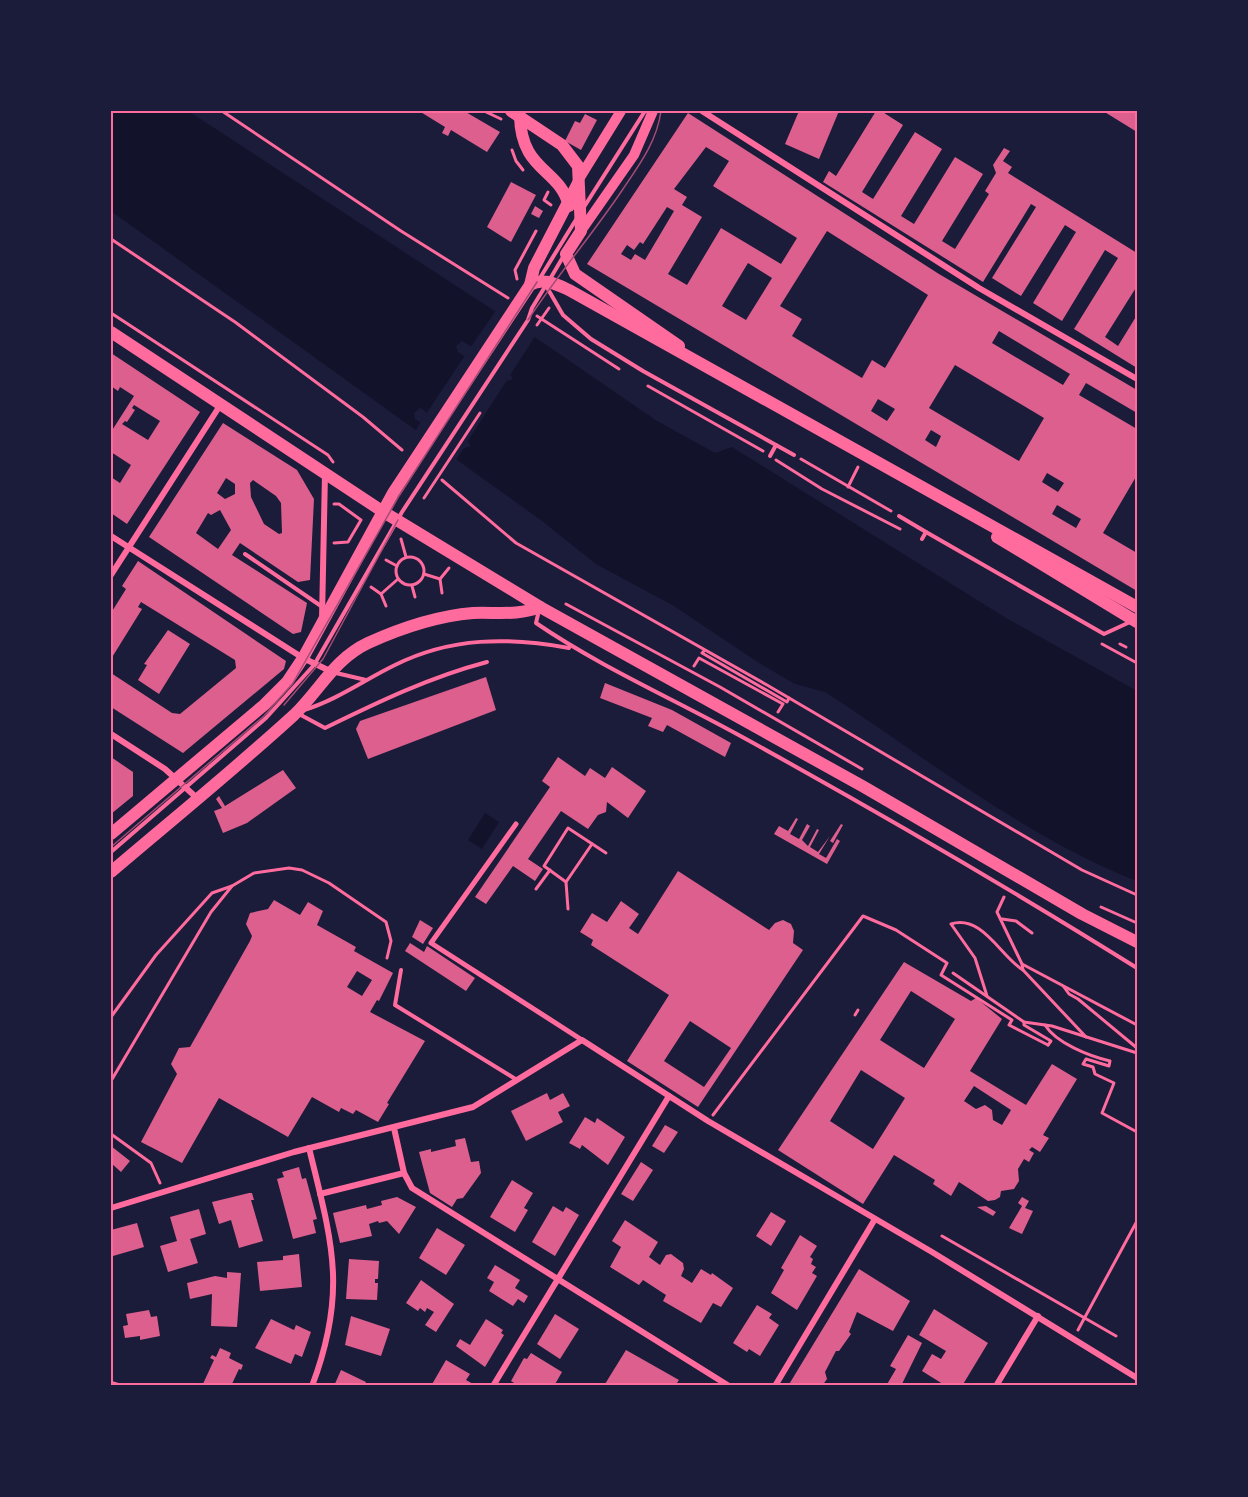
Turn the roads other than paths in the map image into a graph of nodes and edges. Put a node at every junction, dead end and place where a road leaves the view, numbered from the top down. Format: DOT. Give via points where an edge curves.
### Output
graph roads {
  1 [pos="621,111"];
  2 [pos="645,111"];
  3 [pos="654,111"];
  4 [pos="702,111"];
  5 [pos="515,115"];
  6 [pos="579,179"];
  7 [pos="568,206"];
  8 [pos="581,212"];
  9 [pos="581,231"];
  10 [pos="566,254"];
  11 [pos="539,281"];
  12 [pos="111,332"];
  13 [pos="1137,379"];
  14 [pos="732,383"];
  15 [pos="221,404"];
  16 [pos="776,445"];
  17 [pos="794,455"];
  18 [pos="770,456"];
  19 [pos="331,470"];
  20 [pos="386,505"];
  21 [pos="899,516"];
  22 [pos="398,520"];
  23 [pos="926,532"];
  24 [pos="111,536"];
  25 [pos="922,539"];
  26 [pos="129,547"];
  27 [pos="245,554"];
  28 [pos="111,575"];
  29 [pos="322,606"];
  30 [pos="540,607"];
  31 [pos="1136,616"];
  32 [pos="322,624"];
  33 [pos="573,648"];
  34 [pos="303,658"];
  35 [pos="488,662"];
  36 [pos="314,665"];
  37 [pos="330,671"];
  38 [pos="367,680"];
  39 [pos="290,686"];
  40 [pos="296,712"];
  41 [pos="111,734"];
  42 [pos="177,779"];
  43 [pos="187,788"];
  44 [pos="197,798"];
  45 [pos="516,824"];
  46 [pos="111,834"];
  47 [pos="111,852"];
  48 [pos="111,872"];
  49 [pos="1137,942"];
  50 [pos="1137,968"];
  51 [pos="400,970"];
  52 [pos="582,1040"];
  53 [pos="517,1080"];
  54 [pos="669,1096"];
  55 [pos="394,1128"];
  56 [pos="309,1148"];
  57 [pos="404,1173"];
  58 [pos="320,1194"];
  59 [pos="111,1208"];
  60 [pos="875,1219"];
  61 [pos="557,1278"];
  62 [pos="1038,1317"];
  63 [pos="1137,1378"];
  64 [pos="111,1384"];
  65 [pos="118,1386"];
  66 [pos="312,1386"];
  67 [pos="493,1386"];
  68 [pos="729,1386"];
  69 [pos="775,1386"];
  70 [pos="996,1386"];
  1 -- 6 [label="street"];
  2 -- 8 [label="lane"];
  3 -- 9 [label="street" via="634,155"];
  4 -- 13 [label="street" via="979,288"];
  5 -- 6 [label="main road" via="562,145 575,161"];
  5 -- 7 [label="main road" via="526,150 563,191"];
  6 -- 7 [label="main road"];
  6 -- 8 [label="main road"];
  7 -- 11 [label="main road"];
  8 -- 9 [label="main road"];
  8 -- 11 [label="lane"];
  9 -- 10 [label="main road"];
  10 -- 11 [label="lane"];
  10 -- 14 [label="main road" via="575,274"];
  11 -- 14 [label="main road"];
  11 -- 16 [label="lane" via="563,315 591,339"];
  11 -- 20 [label="main road"];
  11 -- 22 [label="lane" via="528,320"];
  12 -- 15 [label="main road"];
  14 -- 31 [label="main road" via="958,509 1008,545"];
  15 -- 19 [label="main road"];
  15 -- 26 [label="street"];
  16 -- 17 [label="lane"];
  16 -- 18 [label="lane"];
  19 -- 20 [label="main road"];
  19 -- 29 [label="street" via="324,504"];
  20 -- 22 [label="main road"];
  20 -- 32 [label="main road"];
  21 -- 23 [label="lane"];
  22 -- 30 [label="main road"];
  22 -- 36 [label="lane"];
  23 -- 25 [label="lane"];
  23 -- 31 [label="lane" via="1104,634"];
  24 -- 26 [label="street"];
  26 -- 28 [label="street"];
  26 -- 34 [label="street"];
  27 -- 29 [label="lane"];
  29 -- 32 [label="street"];
  30 -- 33 [label="lane" via="536,623"];
  30 -- 37 [label="main road" via="418,624 360,647"];
  30 -- 49 [label="main road"];
  32 -- 34 [label="main road"];
  33 -- 38 [label="lane" via="515,640 464,643 425,652"];
  33 -- 50 [label="lane" via="845,793"];
  34 -- 36 [label="street"];
  34 -- 39 [label="main road"];
  35 -- 40 [label="lane" via="401,691 325,728"];
  36 -- 37 [label="street"];
  36 -- 39 [label="lane"];
  37 -- 38 [label="lane"];
  37 -- 40 [label="main road"];
  38 -- 40 [label="lane" via="329,701"];
  39 -- 42 [label="main road"];
  39 -- 43 [label="lane" via="266,718"];
  40 -- 44 [label="main road"];
  41 -- 42 [label="street"];
  42 -- 43 [label="street"];
  42 -- 46 [label="main road"];
  43 -- 44 [label="street"];
  43 -- 47 [label="lane"];
  44 -- 48 [label="main road"];
  45 -- 52 [label="street" via="431,943"];
  51 -- 53 [label="lane" via="395,1005"];
  52 -- 53 [label="street"];
  52 -- 54 [label="street"];
  53 -- 55 [label="street" via="473,1107"];
  54 -- 60 [label="street"];
  54 -- 61 [label="street"];
  55 -- 56 [label="street"];
  55 -- 57 [label="street"];
  56 -- 58 [label="street"];
  56 -- 59 [label="street"];
  57 -- 58 [label="street"];
  57 -- 61 [label="street" via="412,1188"];
  58 -- 66 [label="street" via="332,1242 335,1281 329,1333"];
  60 -- 62 [label="street"];
  60 -- 69 [label="street"];
  61 -- 67 [label="street"];
  61 -- 68 [label="street"];
  62 -- 63 [label="street"];
  62 -- 70 [label="street"];
  64 -- 65 [label="street"];
}
